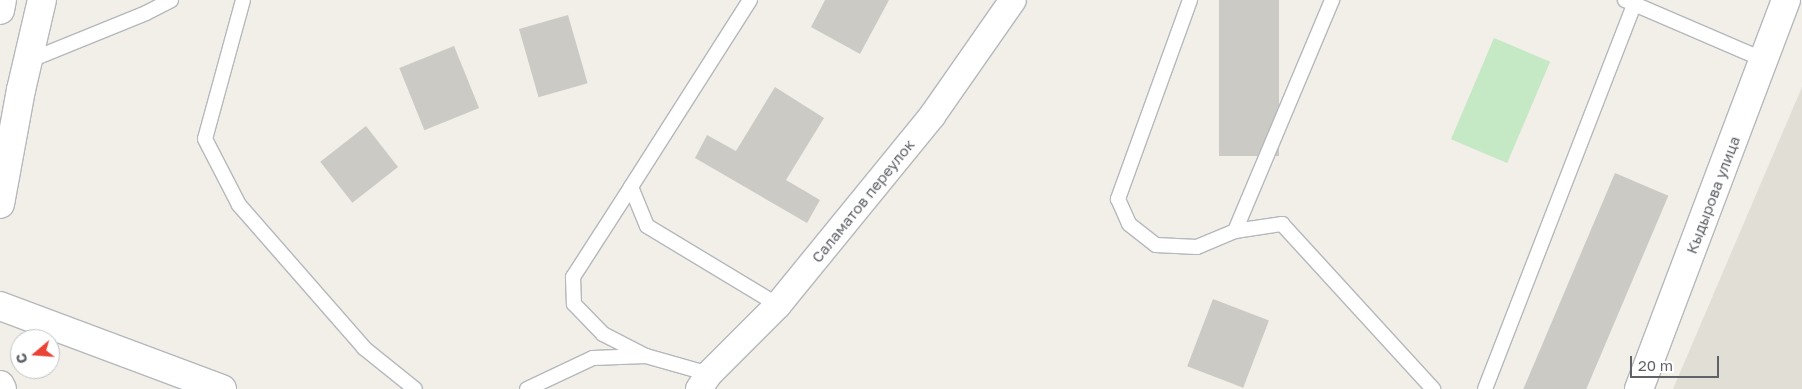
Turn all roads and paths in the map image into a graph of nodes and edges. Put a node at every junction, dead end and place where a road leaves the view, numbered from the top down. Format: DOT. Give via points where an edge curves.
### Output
graph roads {
  1 [pos="2,0"];
  2 [pos="42,0"];
  3 [pos="171,0"];
  4 [pos="243,0"];
  5 [pos="750,0"];
  6 [pos="1013,0"];
  7 [pos="1190,0"];
  8 [pos="1332,0"];
  9 [pos="1786,0"];
  10 [pos="1630,2"];
  11 [pos="0,10"];
  12 [pos="1764,60"];
  13 [pos="28,61"];
  14 [pos="21,90"];
  15 [pos="0,136"];
  16 [pos="631,187"];
  17 [pos="0,204"];
  18 [pos="1235,232"];
  19 [pos="778,305"];
  20 [pos="0,306"];
  21 [pos="646,356"];
  22 [pos="704,381"];
  23 [pos="0,384"];
  24 [pos="2,389"];
  25 [pos="222,389"];
  26 [pos="415,389"];
  27 [pos="527,389"];
  28 [pos="1433,389"];
  29 [pos="1486,389"];
  30 [pos="1639,389"];
  1 -- 11 [label="street"];
  2 -- 13 [label="street"];
  3 -- 13 [label="lane"];
  4 -- 26 [label="lane" via="205,139 239,205 364,348"];
  5 -- 16 [label="lane"];
  6 -- 19 [label="street, Саламатов переулок" via="932,116"];
  7 -- 18 [label="lane" via="1118,198 1129,224 1156,245 1197,247"];
  8 -- 18 [label="lane"];
  9 -- 12 [label="street, Кыдырова улица"];
  10 -- 12 [label="lane"];
  10 -- 29 [label="lane"];
  12 -- 30 [label="street, Кыдырова улица"];
  13 -- 14 [label="street"];
  14 -- 15 [label="street"];
  14 -- 17 [label="street"];
  16 -- 19 [label="lane" via="648,226"];
  16 -- 21 [label="lane" via="573,277 574,304 603,334"];
  18 -- 28 [label="lane" via="1282,224"];
  19 -- 22 [label="street, Саламатов переулок"];
  20 -- 25 [label="street"];
  21 -- 22 [label="lane"];
  21 -- 27 [label="lane" via="593,358"];
  23 -- 24 [label="street"];
}
